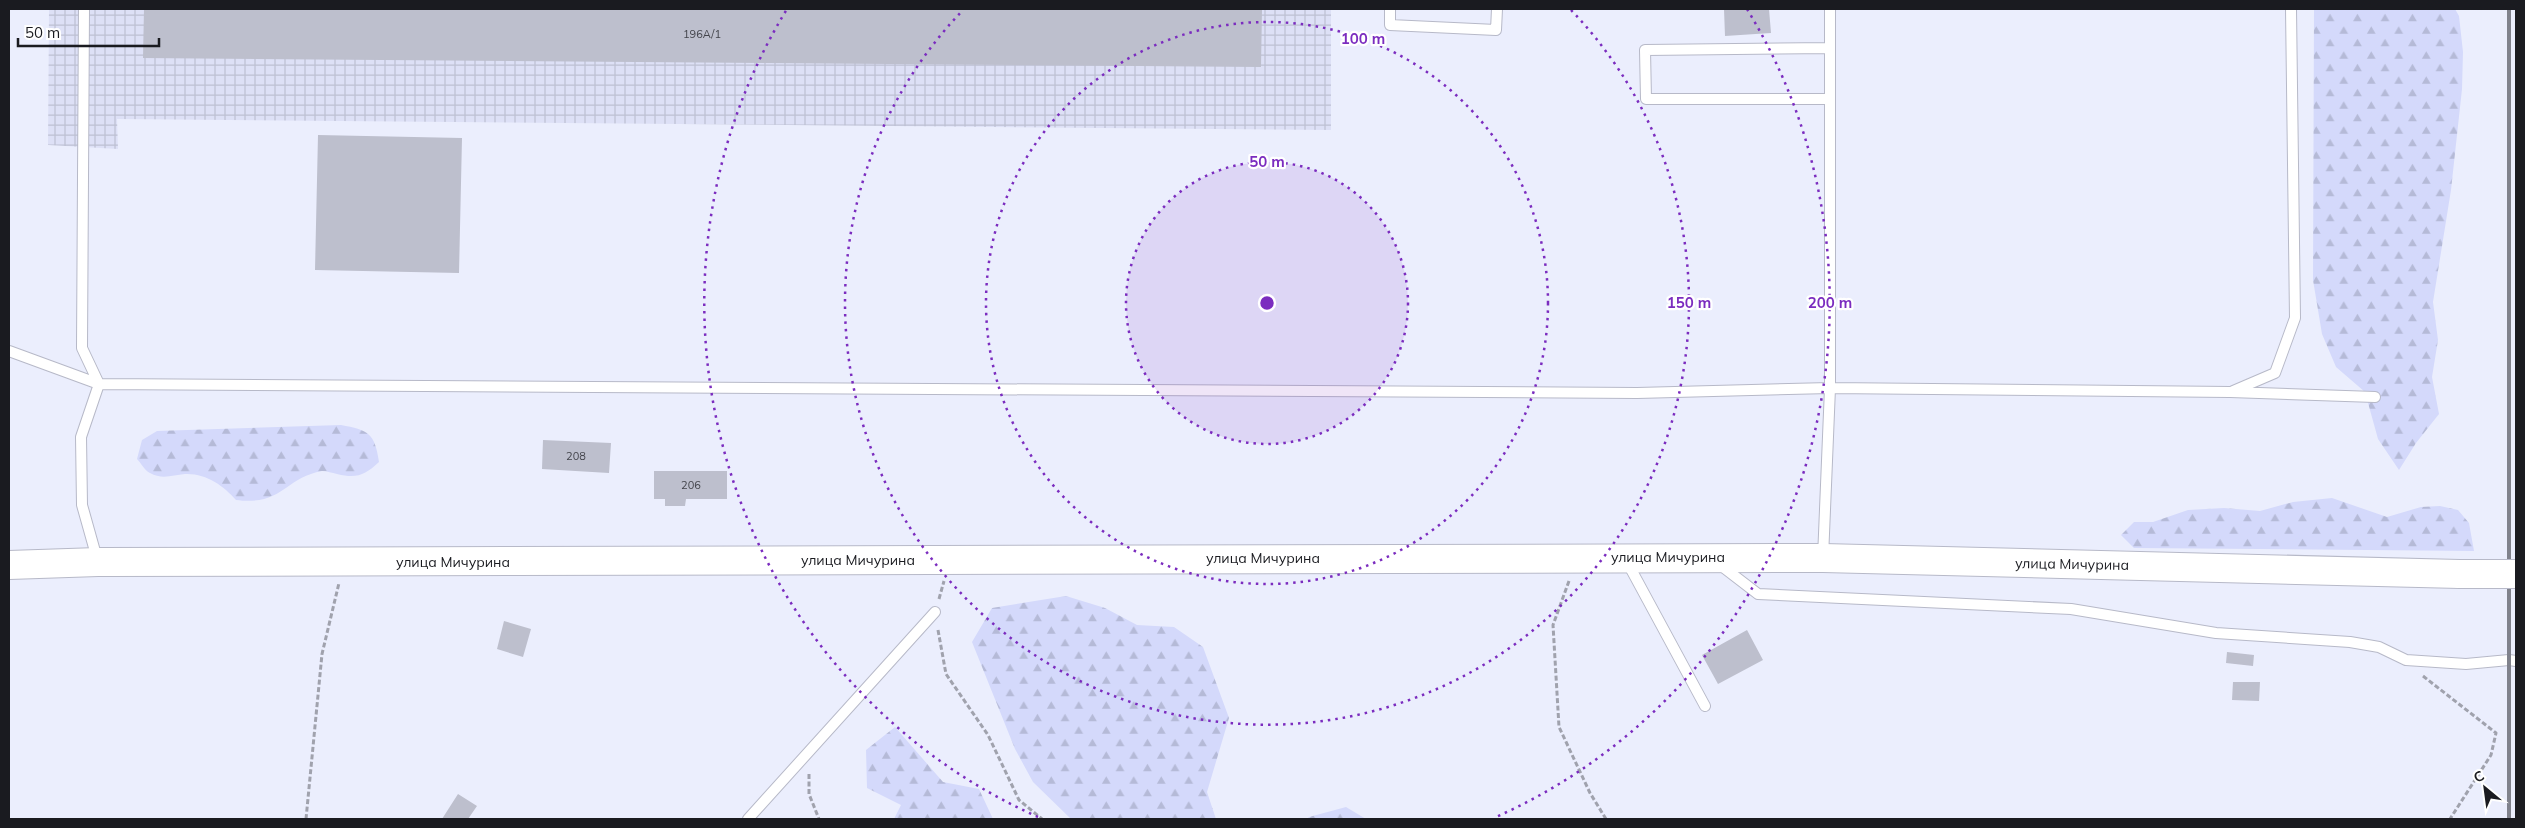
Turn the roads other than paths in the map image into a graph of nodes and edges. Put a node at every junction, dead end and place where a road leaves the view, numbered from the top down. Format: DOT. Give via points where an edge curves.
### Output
graph roads {
  1 [pos="84,9"];
  2 [pos="1390,9"];
  3 [pos="1497,9"];
  4 [pos="1830,9"];
  5 [pos="2291,9"];
  6 [pos="1830,48"];
  7 [pos="1829,99"];
  8 [pos="9,351"];
  9 [pos="99,384"];
  10 [pos="1830,388"];
  11 [pos="2230,392"];
  12 [pos="2375,398"];
  13 [pos="1624,557"];
  14 [pos="1710,558"];
  15 [pos="1823,558"];
  16 [pos="98,562"];
  17 [pos="9,565"];
  18 [pos="2516,574"];
  19 [pos="935,612"];
  20 [pos="2516,661"];
  21 [pos="1705,706"];
  22 [pos="748,819"];
  1 -- 9 [label="lane" via="82,348"];
  2 -- 3 [label="lane" via="1390,25 1496,30"];
  4 -- 6 [label="lane"];
  5 -- 11 [label="lane" via="2295,318 2275,373"];
  6 -- 7 [label="lane"];
  6 -- 7 [label="lane" via="1645,50 1646,99"];
  7 -- 10 [label="lane"];
  8 -- 9 [label="lane"];
  9 -- 10 [label="lane" via="1617,393"];
  9 -- 16 [label="lane" via="81,437 82,505"];
  10 -- 11 [label="lane"];
  10 -- 15 [label="lane"];
  11 -- 12 [label="lane"];
  13 -- 14 [label="main road, улица Мичурина"];
  13 -- 16 [label="main road, улица Мичурина"];
  13 -- 21 [label="lane"];
  14 -- 15 [label="main road, улица Мичурина"];
  14 -- 20 [label="lane" via="1758,594 2071,609 2216,633 2350,642 2379,647 2406,660 2466,664"];
  15 -- 18 [label="main road, улица Мичурина, bridge"];
  16 -- 17 [label="main road, улица Мичурина"];
  19 -- 22 [label="lane"];
}
